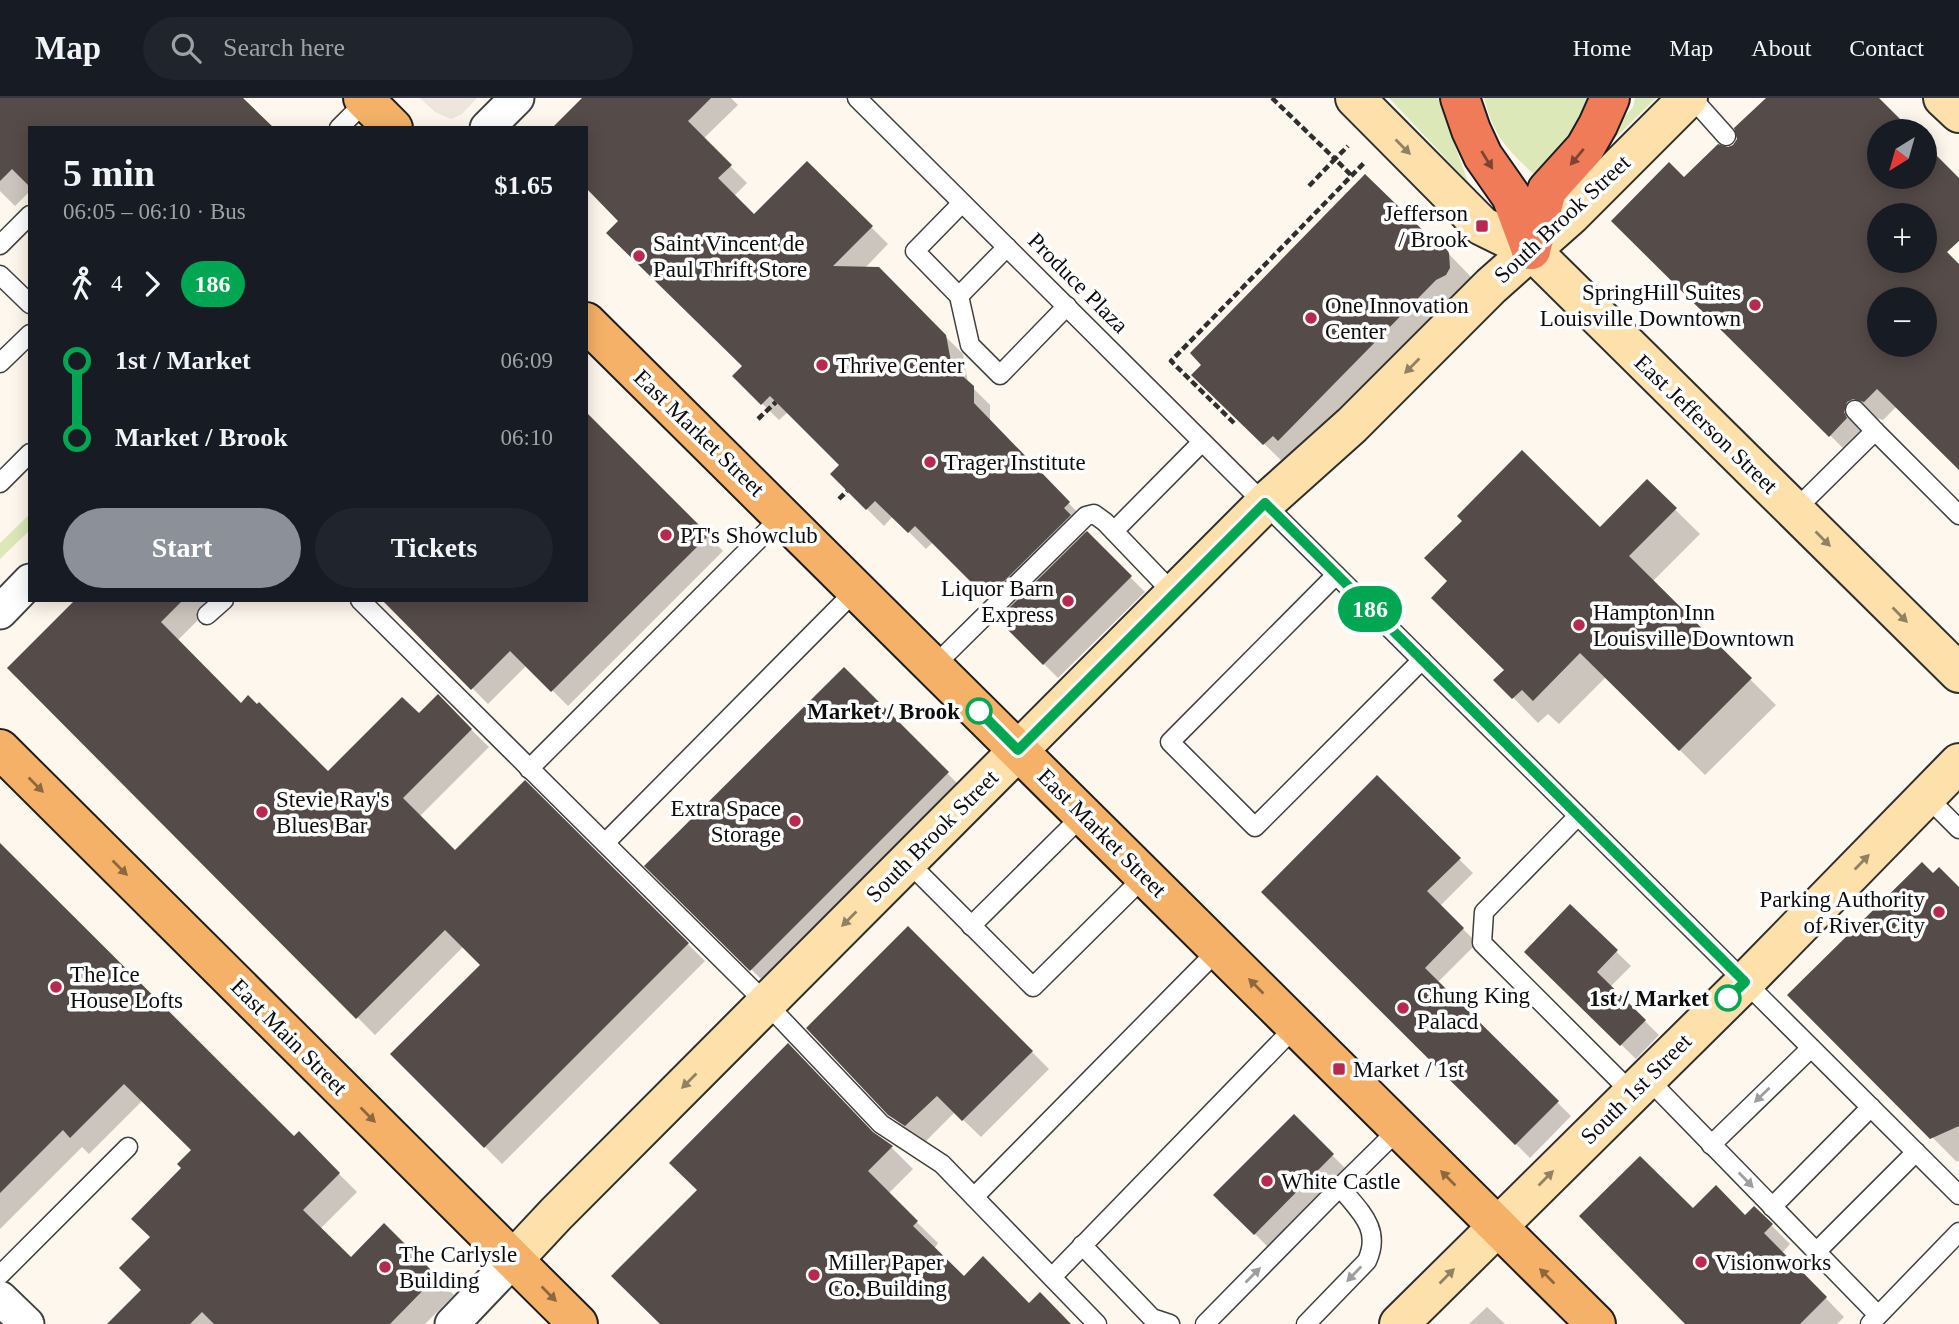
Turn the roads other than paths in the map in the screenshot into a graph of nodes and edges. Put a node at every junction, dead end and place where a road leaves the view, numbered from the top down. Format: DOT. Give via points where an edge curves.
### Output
graph roads {
  1 [pos="517,98"];
  2 [pos="857,98"];
  3 [pos="1355,98"];
  4 [pos="1460,98"];
  5 [pos="1610,98"];
  6 [pos="1690,98"];
  7 [pos="1943,98"];
  8 [pos="364,99"];
  9 [pos="1959,113"];
  10 [pos="341,126"];
  11 [pos="391,126"];
  12 [pos="489,126"];
  13 [pos="1726,136"];
  14 [pos="962,203"];
  15 [pos="28,217"];
  16 [pos="0,245"];
  17 [pos="1007,247"];
  18 [pos="1531,250"];
  19 [pos="0,275"];
  20 [pos="959,296"];
  21 [pos="28,302"];
  22 [pos="1067,306"];
  23 [pos="588,324"];
  24 [pos="28,336"];
  25 [pos="0,363"];
  26 [pos="1855,411"];
  27 [pos="1875,431"];
  28 [pos="1202,442"];
  29 [pos="28,455"];
  30 [pos="0,483"];
  31 [pos="1265,503"];
  32 [pos="1794,510"];
  33 [pos="783,515"];
  34 [pos="1959,515"];
  35 [pos="1114,531"];
  36 [pos="1336,575"];
  37 [pos="28,583"];
  38 [pos="857,589"];
  39 [pos="1174,594"];
  40 [pos="222,602"];
  41 [pos="362,602"];
  42 [pos="0,612"];
  43 [pos="207,615"];
  44 [pos="1422,660"];
  45 [pos="934,666"];
  46 [pos="1959,673"];
  47 [pos="0,749"];
  48 [pos="1018,750"];
  49 [pos="1959,763"];
  50 [pos="529,769"];
  51 [pos="1926,796"];
  52 [pos="1083,814"];
  53 [pos="1578,816"];
  54 [pos="1959,829"];
  55 [pos="605,844"];
  56 [pos="907,861"];
  57 [pos="1145,876"];
  58 [pos="971,926"];
  59 [pos="1219,950"];
  60 [pos="1745,982"];
  61 [pos="766,1003"];
  62 [pos="1296,1026"];
  63 [pos="1811,1048"];
  64 [pos="1639,1086"];
  65 [pos="1871,1107"];
  66 [pos="1399,1129"];
  67 [pos="1712,1144"];
  68 [pos="128,1147"];
  69 [pos="1916,1152"];
  70 [pos="1340,1187"];
  71 [pos="1959,1195"];
  72 [pos="974,1197"];
  73 [pos="1772,1207"];
  74 [pos="1497,1226"];
  75 [pos="1959,1232"];
  76 [pos="1082,1245"];
  77 [pos="1816,1252"];
  78 [pos="514,1259"];
  79 [pos="0,1275"];
  80 [pos="1052,1277"];
  81 [pos="0,1298"];
  82 [pos="1874,1320"];
  83 [pos="27,1324"];
  84 [pos="452,1324"];
  85 [pos="579,1324"];
  86 [pos="1097,1324"];
  87 [pos="1170,1324"];
  88 [pos="1205,1324"];
  89 [pos="1306,1324"];
  90 [pos="1399,1324"];
  91 [pos="1596,1324"];
  1 -- 12 [label="street"];
  2 -- 14 [label="lane, Produce Plaza"];
  3 -- 18 [label="street, East Jefferson Street, one-way" via="1482,226"];
  4 -- 18 [label="highway, one-way" via="1483,156 1511,195"];
  5 -- 18 [label="highway, one-way" via="1585,148 1547,190"];
  6 -- 13 [label="lane"];
  6 -- 18 [label="street, South Brook Street"];
  7 -- 9 [label="street"];
  8 -- 10 [label="lane"];
  8 -- 11 [label="main road"];
  14 -- 17 [label="lane, Produce Plaza"];
  14 -- 20 [label="lane" via="915,251"];
  15 -- 16 [label="lane"];
  17 -- 20 [label="lane"];
  17 -- 22 [label="lane, Produce Plaza"];
  18 -- 31 [label="street, South Brook Street, one-way"];
  18 -- 32 [label="street, East Jefferson Street"];
  19 -- 21 [label="lane"];
  20 -- 22 [label="lane" via="970,345 1000,375"];
  22 -- 28 [label="lane, Produce Plaza"];
  23 -- 33 [label="main road, East Market Street"];
  24 -- 25 [label="lane"];
  26 -- 27 [label="lane"];
  27 -- 32 [label="lane"];
  27 -- 34 [label="lane"];
  28 -- 31 [label="lane, Produce Plaza"];
  28 -- 35 [label="lane"];
  29 -- 30 [label="lane"];
  31 -- 36 [label="lane, Produce Plaza"];
  31 -- 39 [label="street, South Brook Street"];
  32 -- 46 [label="street, East Jefferson Street, one-way"];
  33 -- 38 [label="main road, East Market Street"];
  33 -- 50 [label="lane"];
  35 -- 39 [label="lane"];
  35 -- 45 [label="lane" via="1094,514 1086,516"];
  36 -- 44 [label="lane, Produce Plaza"];
  36 -- 44 [label="lane" via="1170,742 1255,827"];
  37 -- 42 [label="street"];
  38 -- 45 [label="main road, East Market Street"];
  38 -- 55 [label="lane"];
  39 -- 48 [label="street, South Brook Street"];
  40 -- 43 [label="lane"];
  41 -- 50 [label="lane"];
  44 -- 53 [label="lane, Produce Plaza"];
  45 -- 48 [label="main road, East Market Street"];
  47 -- 78 [label="main road, East Main Street, one-way"];
  48 -- 52 [label="main road, East Market Street"];
  48 -- 56 [label="street, South Brook Street"];
  49 -- 51 [label="street, South 1st Street"];
  50 -- 55 [label="lane"];
  51 -- 54 [label="lane"];
  60 -- 51 [label="street, South 1st Street, one-way"];
  52 -- 57 [label="main road, East Market Street"];
  52 -- 58 [label="lane"];
  53 -- 60 [label="lane, Produce Plaza"];
  53 -- 64 [label="lane" via="1484,912 1482,943"];
  55 -- 61 [label="lane"];
  56 -- 58 [label="lane"];
  56 -- 61 [label="street, South Brook Street, one-way"];
  57 -- 58 [label="lane" via="1033,987"];
  57 -- 59 [label="main road, East Market Street"];
  62 -- 59 [label="main road, East Market Street, one-way"];
  59 -- 72 [label="lane"];
  60 -- 63 [label="lane, Produce Plaza"];
  60 -- 64 [label="street, South 1st Street"];
  61 -- 72 [label="lane" via="881,1124 943,1164"];
  61 -- 78 [label="street, South Brook Street, one-way"];
  62 -- 66 [label="main road, East Market Street"];
  62 -- 76 [label="lane"];
  63 -- 65 [label="lane, Produce Plaza"];
  63 -- 67 [label="lane, one-way"];
  64 -- 67 [label="lane"];
  74 -- 64 [label="street, South 1st Street, one-way"];
  65 -- 69 [label="lane, Produce Plaza"];
  65 -- 73 [label="lane"];
  66 -- 70 [label="lane"];
  74 -- 66 [label="main road, East Market Street, one-way"];
  67 -- 73 [label="lane, one-way"];
  68 -- 79 [label="lane"];
  69 -- 71 [label="lane, Produce Plaza"];
  69 -- 77 [label="lane"];
  88 -- 70 [label="lane, one-way"];
  70 -- 89 [label="lane, one-way" via="1367,1219 1371,1250 1367,1261"];
  72 -- 80 [label="lane"];
  73 -- 77 [label="lane"];
  90 -- 74 [label="street, South 1st Street, one-way"];
  91 -- 74 [label="main road, East Market Street, one-way"];
  75 -- 82 [label="lane"];
  76 -- 80 [label="lane"];
  76 -- 87 [label="lane" via="1152,1318"];
  77 -- 82 [label="lane"];
  78 -- 84 [label="street"];
  78 -- 85 [label="main road, East Main Street, one-way"];
  80 -- 86 [label="lane"];
  81 -- 83 [label="street"];
}
